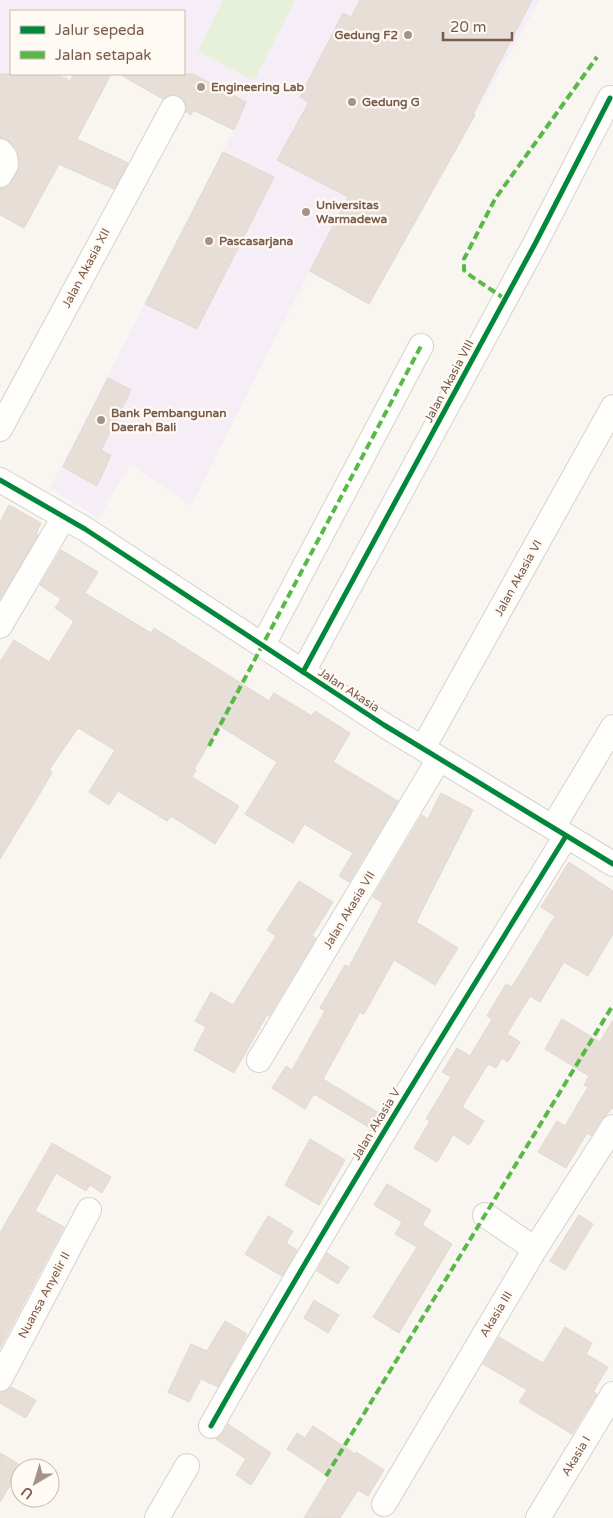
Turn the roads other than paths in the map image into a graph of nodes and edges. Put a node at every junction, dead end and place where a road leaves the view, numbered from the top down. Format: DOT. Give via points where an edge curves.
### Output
graph roads {
  1 [pos="610,98"];
  2 [pos="173,108"];
  3 [pos="0,151"];
  4 [pos="0,175"];
  5 [pos="421,346"];
  6 [pos="613,407"];
  7 [pos="0,428"];
  8 [pos="0,480"];
  9 [pos="64,517"];
  10 [pos="0,626"];
  11 [pos="263,646"];
  12 [pos="303,672"];
  13 [pos="613,727"];
  14 [pos="431,753"];
  15 [pos="559,832"];
  16 [pos="610,855"];
  17 [pos="259,1060"];
  18 [pos="613,1128"];
  19 [pos="89,1210"];
  20 [pos="485,1215"];
  21 [pos="535,1249"];
  22 [pos="0,1379"];
  23 [pos="613,1394"];
  24 [pos="212,1426"];
  25 [pos="187,1466"];
  26 [pos="384,1504"];
  27 [pos="157,1518"];
  28 [pos="538,1518"];
  1 -- 12 [label="street, Jalan Akasia VIII" via="536,242"];
  2 -- 7 [label="street, Jalan Akasia XII"];
  3 -- 4 [label="street" via="6,157 6,165"];
  5 -- 11 [label="street"];
  6 -- 14 [label="street, Jalan Akasia VI"];
  8 -- 9 [label="street, Jalan Akasia"];
  9 -- 10 [label="street"];
  9 -- 11 [label="street, Jalan Akasia"];
  11 -- 12 [label="street, Jalan Akasia"];
  12 -- 14 [label="street, Jalan Akasia"];
  13 -- 15 [label="street, Jalan Akasia V"];
  14 -- 15 [label="street, Jalan Akasia"];
  14 -- 17 [label="street, Jalan Akasia VII"];
  15 -- 16 [label="street, Jalan Akasia"];
  15 -- 24 [label="street, Jalan Akasia V" via="294,1280"];
  18 -- 21 [label="street, Akasia III"];
  19 -- 22 [label="street, Nuansa Anyelir II"];
  20 -- 21 [label="street"];
  21 -- 26 [label="street, Akasia III"];
  23 -- 28 [label="street, Akasia I"];
  25 -- 27 [label="street"];
}
